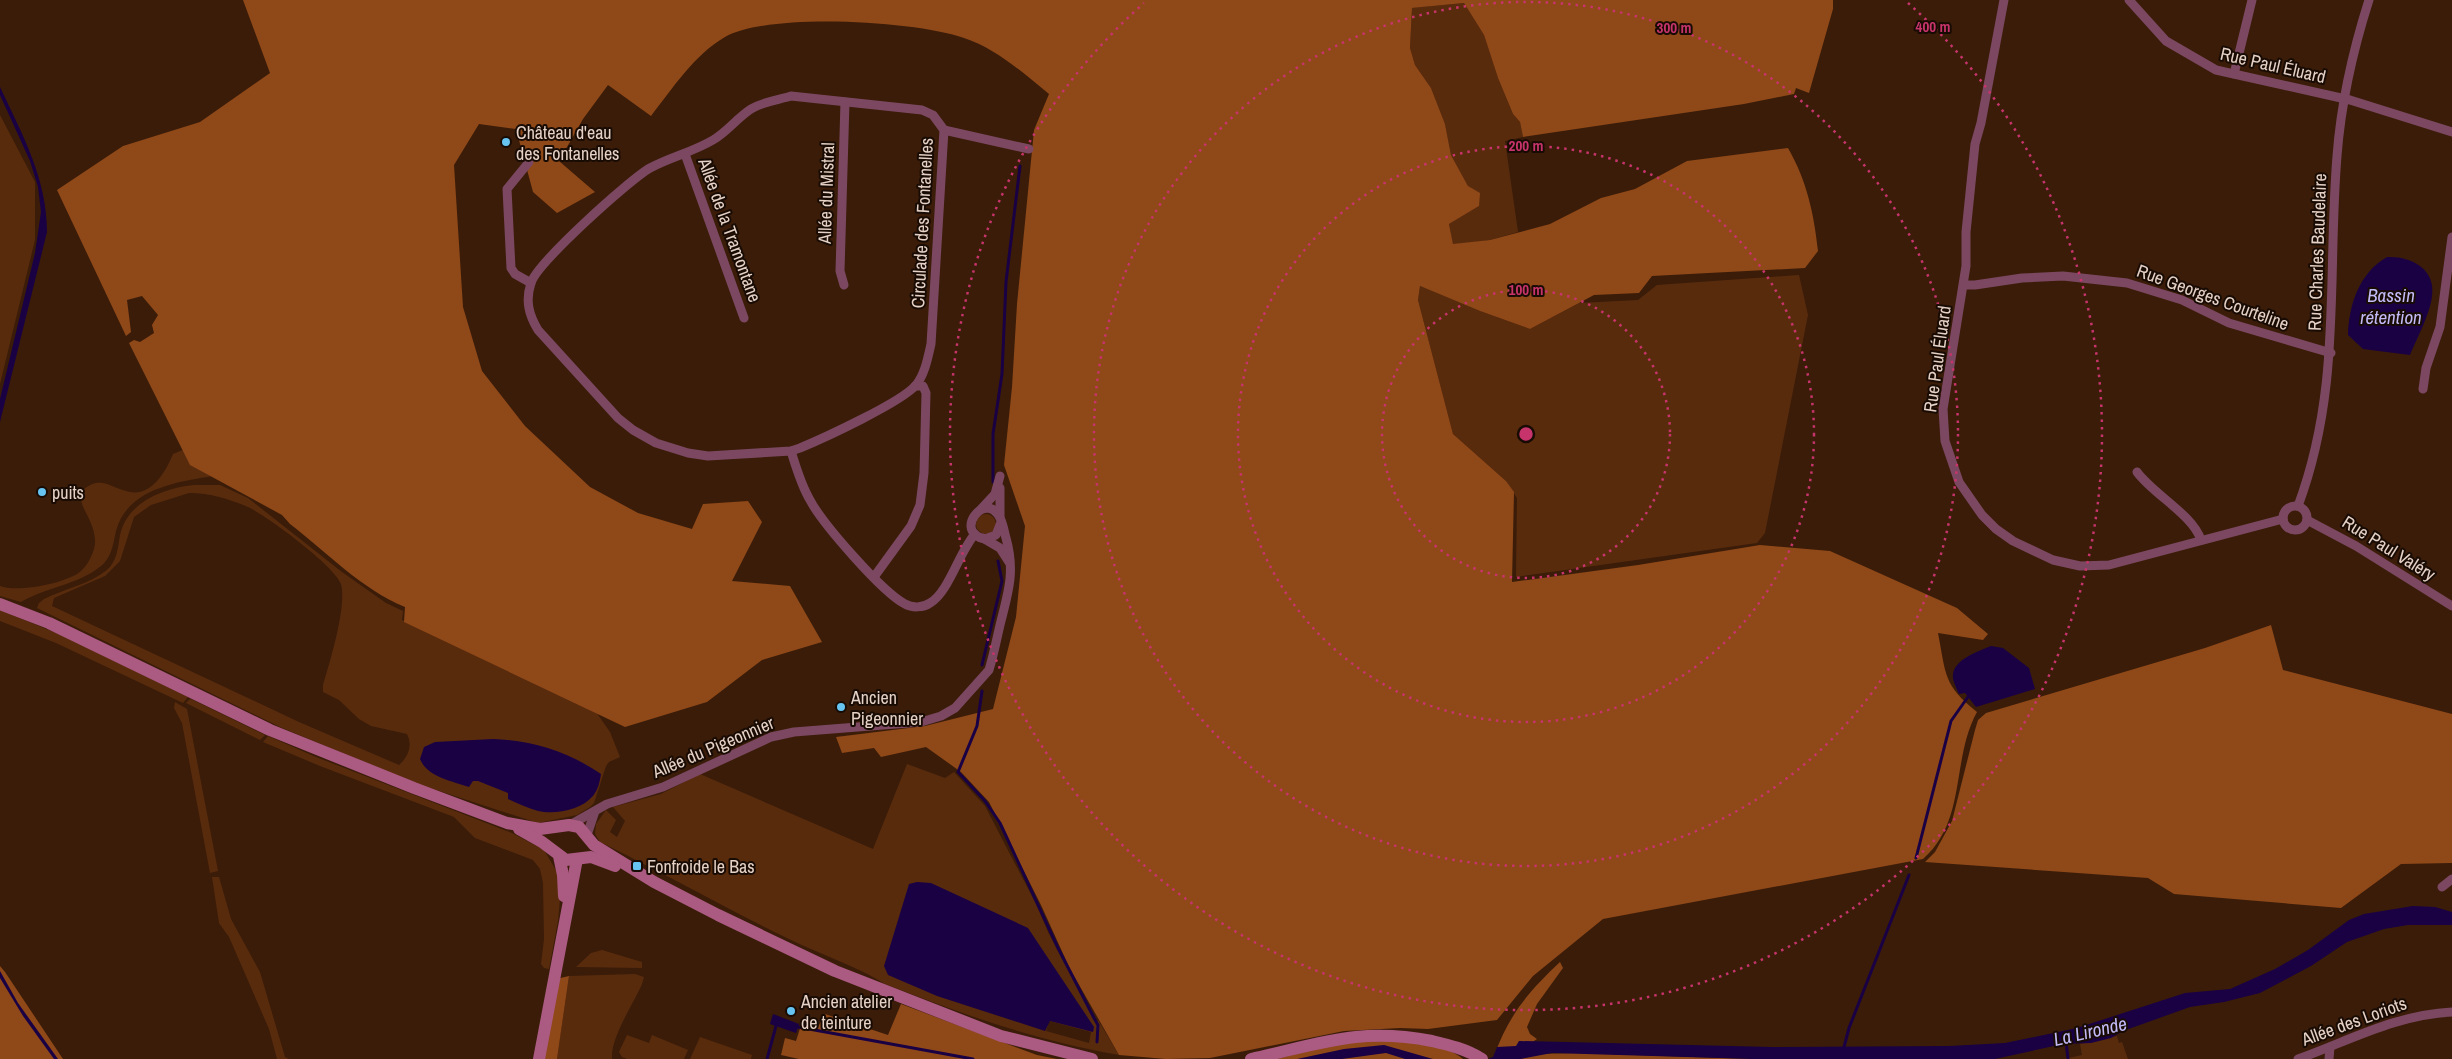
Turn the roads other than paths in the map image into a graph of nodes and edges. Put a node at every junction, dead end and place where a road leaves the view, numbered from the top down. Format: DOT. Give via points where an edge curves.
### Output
graph roads {
  1 [pos="2004,0"];
  2 [pos="2129,0"];
  3 [pos="2252,0"];
  4 [pos="2369,0"];
  5 [pos="2234,74"];
  6 [pos="2345,99"];
  7 [pos="845,102"];
  8 [pos="944,130"];
  9 [pos="2452,132"];
  10 [pos="1029,149"];
  11 [pos="685,154"];
  12 [pos="529,162"];
  13 [pos="2452,237"];
  14 [pos="531,282"];
  15 [pos="844,285"];
  16 [pos="1964,285"];
  17 [pos="744,318"];
  18 [pos="2330,353"];
  19 [pos="915,386"];
  20 [pos="2423,389"];
  21 [pos="791,451"];
  22 [pos="2137,472"];
  23 [pos="2298,506"];
  24 [pos="978,511"];
  25 [pos="2283,519"];
  26 [pos="1001,520"];
  27 [pos="2307,520"];
  28 [pos="979,536"];
  29 [pos="2201,540"];
  30 [pos="1011,566"];
  31 [pos="874,577"];
  32 [pos="0,604"];
  33 [pos="2452,606"];
  34 [pos="595,811"];
  35 [pos="507,823"];
  36 [pos="568,825"];
  37 [pos="587,837"];
  38 [pos="558,854"];
  39 [pos="578,859"];
  40 [pos="2452,879"];
  41 [pos="654,882"];
  42 [pos="2442,887"];
  43 [pos="561,936"];
  44 [pos="2452,1012"];
  45 [pos="2330,1047"];
  46 [pos="1481,1058"];
  47 [pos="539,1059"];
  48 [pos="1092,1059"];
  49 [pos="1251,1059"];
  50 [pos="2298,1059"];
  51 [pos="2329,1059"];
  1 -- 16 [label="street, Rue Paul Éluard" via="1981,123 1974,144"];
  2 -- 5 [label="street, Rue Paul Éluard" via="2166,41 2200,63"];
  3 -- 5 [label="street"];
  4 -- 6 [label="street, Rue Charles Baudelaire"];
  5 -- 6 [label="street, Rue Paul Éluard"];
  6 -- 9 [label="street, Rue Paul Éluard"];
  6 -- 18 [label="street, Rue Charles Baudelaire" via="2337,154"];
  7 -- 8 [label="street, Circulade des Fontanelles" via="922,110 933,116"];
  7 -- 11 [label="street, Circulade des Fontanelles" via="791,96 762,104 751,109 718,137"];
  7 -- 15 [label="street, Allée du Mistral" via="840,271"];
  8 -- 10 [label="street"];
  8 -- 19 [label="street, Circulade des Fontanelles" via="931,344"];
  11 -- 14 [label="street, Circulade des Fontanelles" via="650,168 626,184 552,256"];
  11 -- 17 [label="street, Allée de la Tramontane"];
  12 -- 14 [label="street" via="507,189 511,268 515,274"];
  13 -- 20 [label="street" via="2440,327 2426,368"];
  14 -- 21 [label="street, Circulade des Fontanelles" via="528,306 538,330 618,418 638,433 672,449 701,455 721,457"];
  16 -- 18 [label="street, Rue Georges Courteline" via="2063,276 2127,282 2182,300 2229,323"];
  16 -- 29 [label="street, Rue Paul Éluard" via="1943,409 1944,426 1959,482 1982,515 1996,529 2024,547 2053,560 2080,566 2109,565"];
  18 -- 23 [label="street, Rue Charles Baudelaire" via="2315,456"];
  19 -- 21 [label="street, Circulade des Fontanelles" via="898,399"];
  19 -- 31 [label="street" via="923,386 926,393 924,481 920,505 911,526"];
  21 -- 31 [label="street" via="806,492 820,518"];
  22 -- 29 [label="street" via="2195,527"];
  23 -- 25 [label="street" via="2287,508"];
  23 -- 27 [label="street" via="2306,511"];
  24 -- 26 [label="street" via="990,509"];
  24 -- 26 [label="street, Allée du Pigeonnier" via="993,498 1000,476"];
  24 -- 28 [label="street" via="971,522"];
  25 -- 27 [label="street" via="2286,526 2295,530 2302,528"];
  25 -- 29 [label="street, Rue Paul Éluard"];
  26 -- 28 [label="street" via="996,535"];
  26 -- 30 [label="street, Allée du Pigeonnier"];
  27 -- 33 [label="street, Rue Paul Valéry" via="2356,546"];
  28 -- 30 [label="street" via="1000,548"];
  28 -- 31 [label="street" via="960,555 946,584 930,603 918,607 906,605"];
  30 -- 34 [label="street, Allée du Pigeonnier" via="1009,593 989,670 948,713 921,722 794,732 771,737 663,787 607,804"];
  32 -- 35 [label="street" via="49,623 306,746"];
  34 -- 36 [label="street, Allée du Pigeonnier"];
  34 -- 37 [label="street"];
  35 -- 36 [label="street" via="540,829"];
  35 -- 38 [label="street"];
  36 -- 37 [label="street" via="580,827"];
  36 -- 38 [label="street" via="560,829 554,838"];
  37 -- 39 [label="street" via="587,850"];
  37 -- 41 [label="street" via="603,852"];
  38 -- 39 [label="street" via="566,860"];
  38 -- 43 [label="street" via="564,891"];
  39 -- 41 [label="street" via="600,860"];
  39 -- 43 [label="street"];
  40 -- 42 [label="street"];
  41 -- 48 [label="street" via="835,971 915,1004 1001,1036"];
  43 -- 47 [label="street"];
  44 -- 45 [label="street, Allée des Loriots" via="2400,1019"];
  45 -- 50 [label="street, Allée des Loriots"];
  45 -- 51 [label="street"];
  46 -- 49 [label="street" via="1448,1045 1380,1035 1320,1041"];
}
